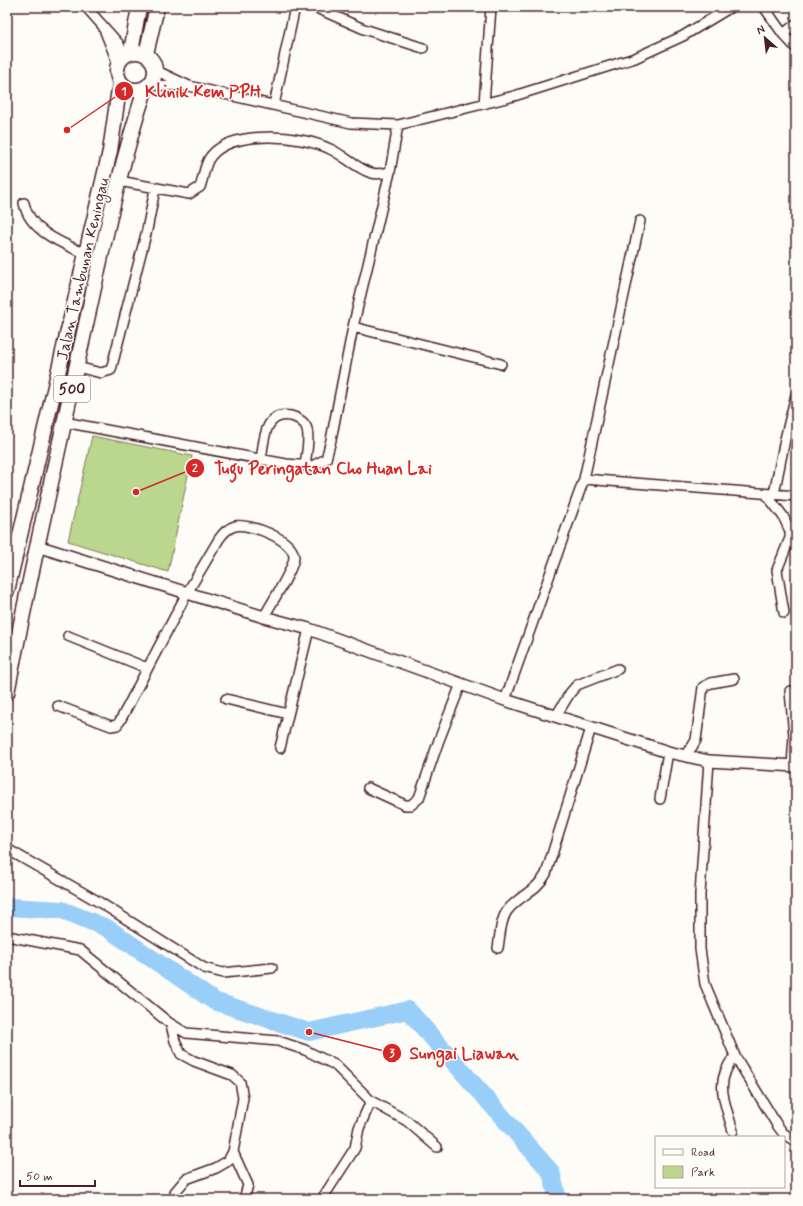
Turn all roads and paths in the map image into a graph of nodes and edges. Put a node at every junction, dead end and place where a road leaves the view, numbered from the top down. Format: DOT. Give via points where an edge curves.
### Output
graph roads {
  1 [pos="86,7"];
  2 [pos="139,7"];
  3 [pos="157,7"];
  4 [pos="295,7"];
  5 [pos="314,7"];
  6 [pos="491,7"];
  7 [pos="731,7"];
  8 [pos="764,7"];
  9 [pos="796,24"];
  10 [pos="783,34"];
  11 [pos="423,48"];
  12 [pos="796,48"];
  13 [pos="146,54"];
  14 [pos="124,57"];
  15 [pos="155,70"];
  16 [pos="120,82"];
  17 [pos="147,86"];
  18 [pos="189,86"];
  19 [pos="484,104"];
  20 [pos="274,105"];
  21 [pos="398,125"];
  22 [pos="390,172"];
  23 [pos="120,181"];
  24 [pos="155,189"];
  25 [pos="24,203"];
  26 [pos="640,221"];
  27 [pos="86,254"];
  28 [pos="353,327"];
  29 [pos="501,364"];
  30 [pos="77,368"];
  31 [pos="796,395"];
  32 [pos="64,422"];
  33 [pos="261,460"];
  34 [pos="305,466"];
  35 [pos="584,479"];
  36 [pos="770,494"];
  37 [pos="796,496"];
  38 [pos="37,546"];
  39 [pos="7,591"];
  40 [pos="187,593"];
  41 [pos="784,614"];
  42 [pos="264,617"];
  43 [pos="309,629"];
  44 [pos="68,636"];
  45 [pos="147,668"];
  46 [pos="618,669"];
  47 [pos="734,679"];
  48 [pos="461,684"];
  49 [pos="790,691"];
  50 [pos="7,693"];
  51 [pos="226,699"];
  52 [pos="505,700"];
  53 [pos="58,706"];
  54 [pos="288,714"];
  55 [pos="556,716"];
  56 [pos="591,728"];
  57 [pos="280,748"];
  58 [pos="668,752"];
  59 [pos="684,756"];
  60 [pos="709,761"];
  61 [pos="794,766"];
  62 [pos="368,788"];
  63 [pos="660,799"];
  64 [pos="7,849"];
  65 [pos="7,936"];
  66 [pos="498,948"];
  67 [pos="272,968"];
  68 [pos="171,1025"];
  69 [pos="735,1056"];
  70 [pos="371,1101"];
  71 [pos="733,1131"];
  72 [pos="796,1142"];
  73 [pos="437,1147"];
  74 [pos="233,1152"];
  75 [pos="175,1192"];
  76 [pos="244,1199"];
  77 [pos="322,1199"];
  1 -- 14 [label="street"];
  2 -- 14 [label="main road"];
  3 -- 13 [label="main road"];
  4 -- 20 [label="street"];
  5 -- 11 [label="street" via="364,29"];
  6 -- 19 [label="street"];
  7 -- 19 [label="street" via="683,36 649,52 610,67"];
  8 -- 10 [label="street"];
  9 -- 10 [label="street"];
  10 -- 12 [label="street"];
  13 -- 14 [label="main road" via="138,52"];
  13 -- 15 [label="main road"];
  14 -- 16 [label="main road" via="117,77"];
  15 -- 17 [label="main road" via="152,81"];
  15 -- 18 [label="street"];
  16 -- 17 [label="main road" via="129,89"];
  16 -- 27 [label="main road, Jalan Tambunan Keningau / 500" via="110,151"];
  17 -- 18 [label="street"];
  17 -- 23 [label="main road, Jalan Tambunan Keningau / 500" via="129,140"];
  18 -- 20 [label="street"];
  19 -- 21 [label="street"];
  20 -- 21 [label="street" via="351,123"];
  21 -- 22 [label="street"];
  22 -- 24 [label="street" via="370,173 317,143 261,137 239,140 214,152 206,164 200,187 195,192 184,194"];
  22 -- 28 [label="street"];
  23 -- 24 [label="street"];
  23 -- 30 [label="main road, Jalan Tambunan Keningau / 500"];
  24 -- 30 [label="street" via="111,370 101,372"];
  25 -- 27 [label="street" via="30,218 43,232"];
  26 -- 35 [label="street"];
  27 -- 39 [label="main road, Jalan Tambunan Keningau / 500"];
  28 -- 29 [label="street"];
  28 -- 34 [label="street" via="326,459 317,465"];
  30 -- 32 [label="main road, Jalan Tambunan Keningau / 500"];
  31 -- 36 [label="street"];
  32 -- 33 [label="street"];
  32 -- 38 [label="main road, Jalan Tambunan Keningau / 500"];
  33 -- 34 [label="street"];
  33 -- 34 [label="street" via="268,426 276,417 284,415 298,419 305,426 308,437"];
  35 -- 36 [label="street"];
  35 -- 52 [label="street"];
  36 -- 37 [label="street"];
  36 -- 41 [label="street" via="790,531 790,538 777,570"];
  38 -- 40 [label="street"];
  38 -- 50 [label="main road, Jalan Tambunan Keningau / 500"];
  40 -- 42 [label="street"];
  40 -- 42 [label="street" via="225,532 236,526 256,528 285,544 294,556 291,567"];
  40 -- 45 [label="street"];
  42 -- 43 [label="street"];
  43 -- 48 [label="street"];
  43 -- 54 [label="street"];
  44 -- 45 [label="street"];
  45 -- 53 [label="street" via="117,725 104,724"];
  46 -- 55 [label="street" via="577,685"];
  47 -- 59 [label="street" via="703,687 696,740"];
  48 -- 52 [label="street"];
  48 -- 62 [label="street" via="416,802 405,805"];
  49 -- 61 [label="street"];
  51 -- 54 [label="street"];
  52 -- 55 [label="street"];
  54 -- 57 [label="street"];
  55 -- 56 [label="street"];
  56 -- 58 [label="street"];
  56 -- 66 [label="street" via="546,874 537,887 506,912"];
  58 -- 59 [label="street"];
  58 -- 63 [label="street"];
  59 -- 60 [label="street"];
  60 -- 61 [label="street"];
  60 -- 69 [label="street" via="700,894 700,949 705,984"];
  64 -- 67 [label="street" via="99,902 204,968 223,972"];
  65 -- 68 [label="street" via="80,950"];
  68 -- 70 [label="street" via="194,1035 278,1040 294,1045 335,1065"];
  68 -- 74 [label="street" via="181,1054 232,1075 240,1082 243,1098"];
  69 -- 71 [label="street" via="724,1072 721,1086"];
  69 -- 72 [label="street" via="777,1125"];
  70 -- 73 [label="street" via="407,1121"];
  70 -- 77 [label="street" via="363,1117 355,1148"];
  74 -- 75 [label="street" via="228,1161 186,1179"];
  74 -- 76 [label="street" via="248,1185"];
}
